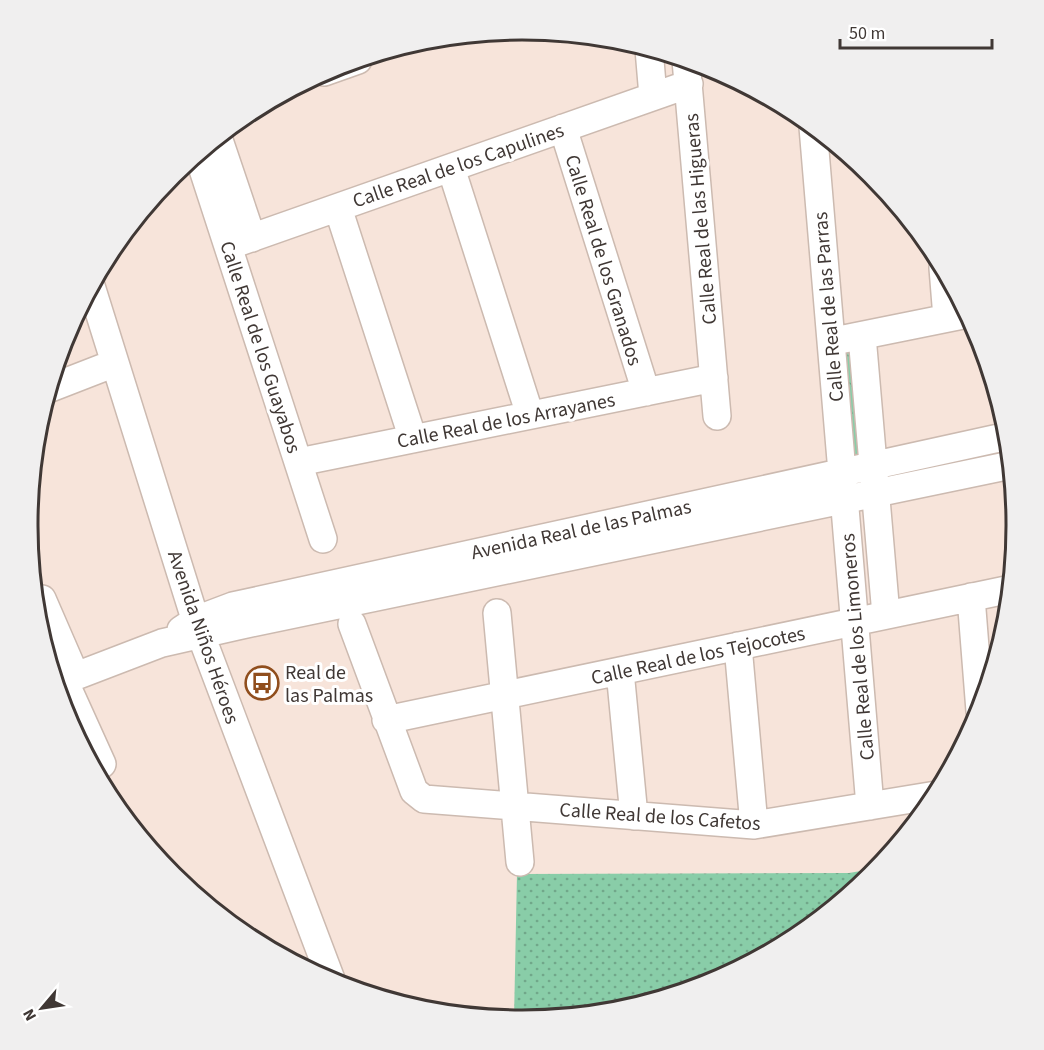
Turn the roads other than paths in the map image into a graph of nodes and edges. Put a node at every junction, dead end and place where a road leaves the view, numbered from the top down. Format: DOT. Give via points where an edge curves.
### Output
graph roads {
  1 [pos="650,58"];
  2 [pos="687,72"];
  3 [pos="653,96"];
  4 [pos="563,128"];
  5 [pos="814,139"];
  6 [pos="220,147"];
  7 [pos="202,162"];
  8 [pos="450,168"];
  9 [pos="338,208"];
  10 [pos="240,242"];
  11 [pos="94,297"];
  12 [pos="957,316"];
  13 [pos="862,336"];
  14 [pos="831,342"];
  15 [pos="115,363"];
  16 [pos="714,378"];
  17 [pos="58,385"];
  18 [pos="646,392"];
  19 [pos="530,416"];
  20 [pos="717,416"];
  21 [pos="998,438"];
  22 [pos="413,439"];
  23 [pos="299,462"];
  24 [pos="873,465"];
  25 [pos="1002,467"];
  26 [pos="843,487"];
  27 [pos="876,494"];
  28 [pos="323,539"];
  29 [pos="1002,591"];
  30 [pos="971,597"];
  31 [pos="46,612"];
  32 [pos="497,613"];
  33 [pos="886,615"];
  34 [pos="855,622"];
  35 [pos="352,624"];
  36 [pos="199,628"];
  37 [pos="738,646"];
  38 [pos="620,671"];
  39 [pos="65,680"];
  40 [pos="978,688"];
  41 [pos="504,695"];
  42 [pos="386,720"];
  43 [pos="102,764"];
  44 [pos="923,797"];
  45 [pos="514,806"];
  46 [pos="870,806"];
  47 [pos="634,816"];
  48 [pos="753,825"];
  49 [pos="520,862"];
  50 [pos="327,968"];
  1 -- 3 [label="street"];
  2 -- 3 [label="street, Calle Real de los Capulines"];
  2 -- 16 [label="street, Calle Real de las Higueras"];
  3 -- 4 [label="street, Calle Real de los Capulines"];
  4 -- 8 [label="street, Calle Real de los Capulines"];
  4 -- 18 [label="street, Calle Real de los Granados"];
  5 -- 14 [label="street, Calle Real de las Parras"];
  6 -- 10 [label="street, Calle Real de los Guayabos"];
  7 -- 10 [label="street, Calle Real de los Guayabos"];
  8 -- 9 [label="street, Calle Real de los Capulines"];
  8 -- 19 [label="street"];
  9 -- 10 [label="street, Calle Real de los Capulines"];
  9 -- 22 [label="street"];
  10 -- 23 [label="street, Calle Real de los Guayabos"];
  11 -- 15 [label="street, Avenida Niños Héroes"];
  12 -- 13 [label="street"];
  13 -- 14 [label="street"];
  13 -- 24 [label="street, Calle Real de las Parras"];
  14 -- 26 [label="street, Calle Real de las Parras"];
  15 -- 17 [label="street"];
  15 -- 36 [label="street, Avenida Niños Héroes"];
  16 -- 18 [label="street, Calle Real de los Arrayanes"];
  16 -- 20 [label="street, Calle Real de las Higueras"];
  18 -- 19 [label="street, Calle Real de los Arrayanes"];
  19 -- 22 [label="street, Calle Real de los Arrayanes"];
  21 -- 24 [label="street, Avenida Real de las Palmas"];
  22 -- 23 [label="street, Calle Real de los Arrayanes"];
  23 -- 28 [label="street, Calle Real de los Guayabos"];
  24 -- 26 [label="street, Avenida Real de las Palmas"];
  24 -- 27 [label="street, Calle Real de las Parras"];
  25 -- 27 [label="street, Avenida Real de las Palmas"];
  26 -- 27 [label="street, Avenida Real de las Palmas"];
  26 -- 34 [label="street, Calle Real de los Limoneros"];
  26 -- 36 [label="street, Avenida Real de las Palmas" via="261,621"];
  27 -- 33 [label="street, Calle Real de los Limoneros"];
  29 -- 30 [label="street, Calle Real de los Tejocotes"];
  30 -- 33 [label="street, Calle Real de los Tejocotes"];
  30 -- 40 [label="street"];
  31 -- 39 [label="street"];
  32 -- 41 [label="street"];
  33 -- 34 [label="street, Calle Real de los Tejocotes"];
  34 -- 37 [label="street, Calle Real de los Tejocotes"];
  34 -- 46 [label="street, Calle Real de los Limoneros"];
  35 -- 42 [label="street"];
  36 -- 39 [label="street, Avenida Real de las Palmas"];
  36 -- 50 [label="street, Avenida Niños Héroes"];
  37 -- 38 [label="street, Calle Real de los Tejocotes"];
  37 -- 48 [label="street"];
  38 -- 41 [label="street, Calle Real de los Tejocotes"];
  38 -- 47 [label="street"];
  39 -- 43 [label="street"];
  41 -- 42 [label="street, Calle Real de los Tejocotes"];
  41 -- 45 [label="street"];
  42 -- 45 [label="street, Calle Real de los Cafetos" via="418,796"];
  44 -- 46 [label="street, Calle Real de los Cafetos"];
  45 -- 47 [label="street, Calle Real de los Cafetos"];
  45 -- 49 [label="street"];
  46 -- 48 [label="street, Calle Real de los Cafetos"];
  47 -- 48 [label="street, Calle Real de los Cafetos"];
}
